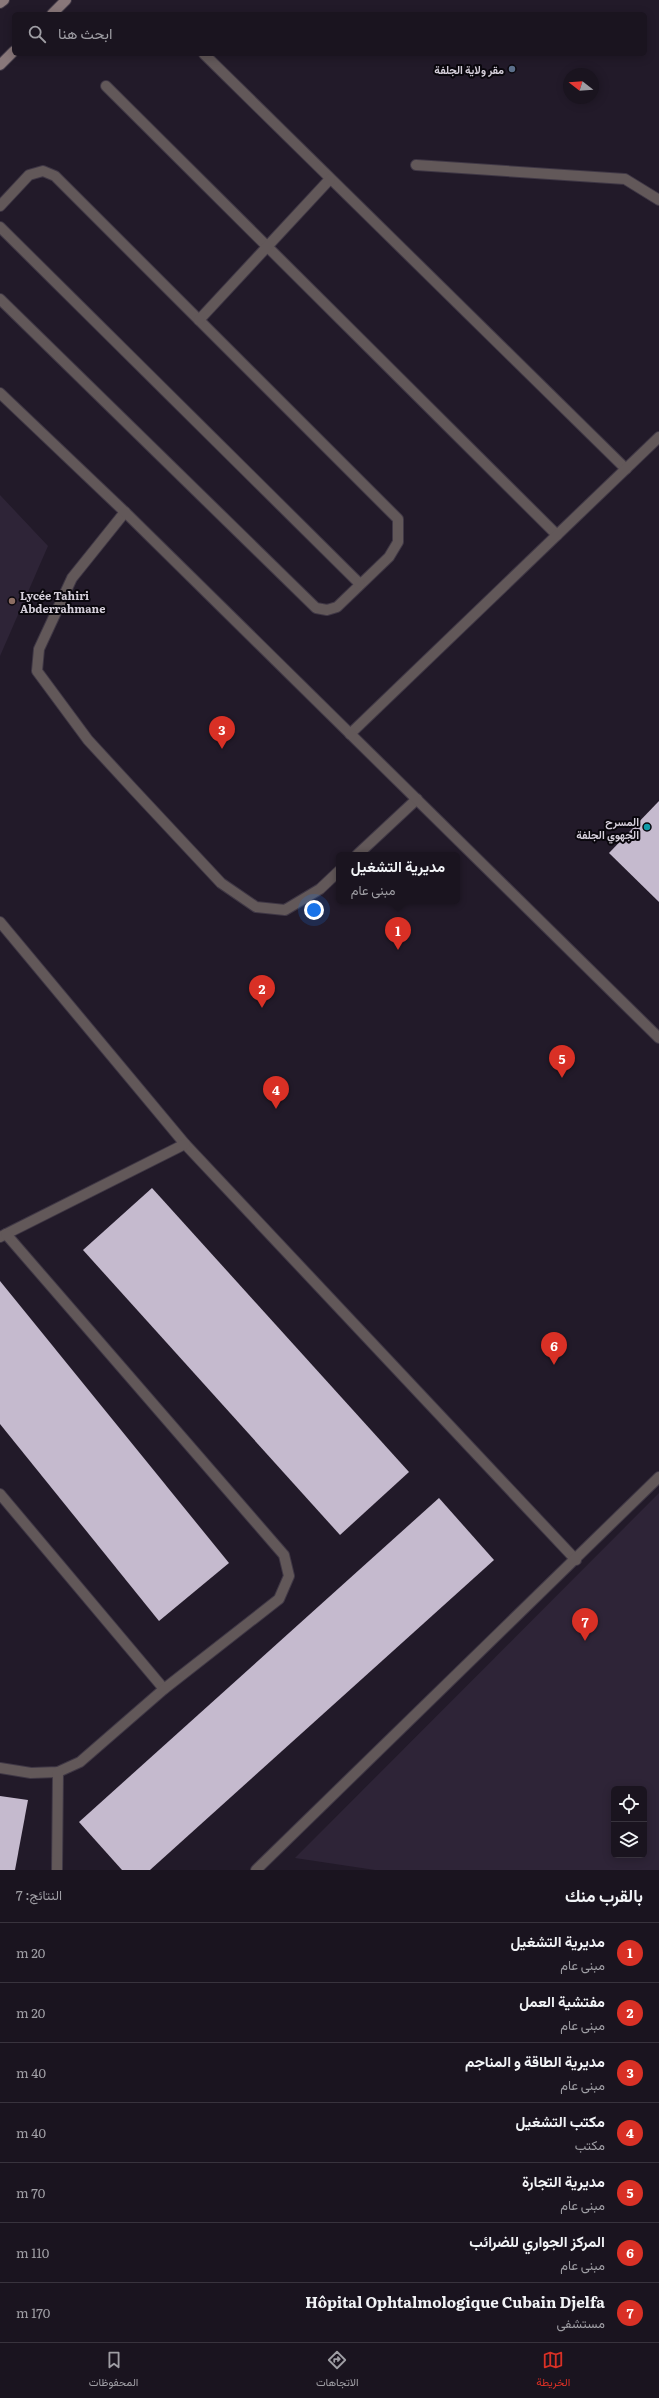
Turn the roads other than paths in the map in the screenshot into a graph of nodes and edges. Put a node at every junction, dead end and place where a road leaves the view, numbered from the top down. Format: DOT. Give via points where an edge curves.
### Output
graph roads {
  1 [pos="4,0"];
  2 [pos="66,0"];
  3 [pos="0,3"];
  4 [pos="54,12"];
  5 [pos="12,53"];
  6 [pos="206,56"];
  7 [pos="0,65"];
  8 [pos="106,86"];
  9 [pos="416,165"];
  10 [pos="330,179"];
  11 [pos="659,200"];
  12 [pos="0,206"];
  13 [pos="0,227"];
  14 [pos="267,246"];
  15 [pos="0,299"];
  16 [pos="199,320"];
  17 [pos="0,393"];
  18 [pos="659,437"];
  19 [pos="626,469"];
  20 [pos="125,512"];
  21 [pos="557,535"];
  22 [pos="360,584"];
  23 [pos="350,734"];
  24 [pos="417,800"];
  25 [pos="360,852"];
  26 [pos="336,874"];
  27 [pos="0,922"];
  28 [pos="659,1038"];
  29 [pos="186,1144"];
  30 [pos="3,1236"];
  31 [pos="659,1477"];
  32 [pos="0,1494"];
  33 [pos="576,1560"];
  34 [pos="164,1689"];
  35 [pos="0,1768"];
  36 [pos="58,1772"];
  37 [pos="57,1870"];
  38 [pos="256,1870"];
  1 -- 3 [label="main road"];
  2 -- 4 [label="main road"];
  5 -- 7 [label="main road"];
  6 -- 10 [label="street"];
  8 -- 14 [label="street"];
  9 -- 11 [label="street" via="625,179"];
  10 -- 14 [label="street"];
  10 -- 19 [label="street"];
  12 -- 16 [label="street" via="29,175 43,171 55,176"];
  13 -- 22 [label="street"];
  14 -- 16 [label="street"];
  14 -- 21 [label="street"];
  15 -- 22 [label="street" via="316,608 327,610 337,607"];
  16 -- 22 [label="street" via="398,519 398,542 389,557"];
  17 -- 20 [label="street"];
  18 -- 19 [label="street"];
  19 -- 21 [label="street"];
  20 -- 23 [label="street"];
  20 -- 26 [label="street" via="72,578 39,649 37,671 88,740 221,883 250,903 256,907 285,910 320,889"];
  21 -- 23 [label="street"];
  23 -- 24 [label="street"];
  24 -- 25 [label="street"];
  24 -- 28 [label="street"];
  27 -- 29 [label="street"];
  29 -- 30 [label="street"];
  29 -- 33 [label="street"];
  30 -- 34 [label="street" via="284,1555 289,1576 279,1600"];
  31 -- 33 [label="street"];
  32 -- 34 [label="street"];
  33 -- 38 [label="street"];
  34 -- 36 [label="street" via="80,1762"];
  35 -- 36 [label="street" via="31,1773"];
  36 -- 37 [label="street"];
}
